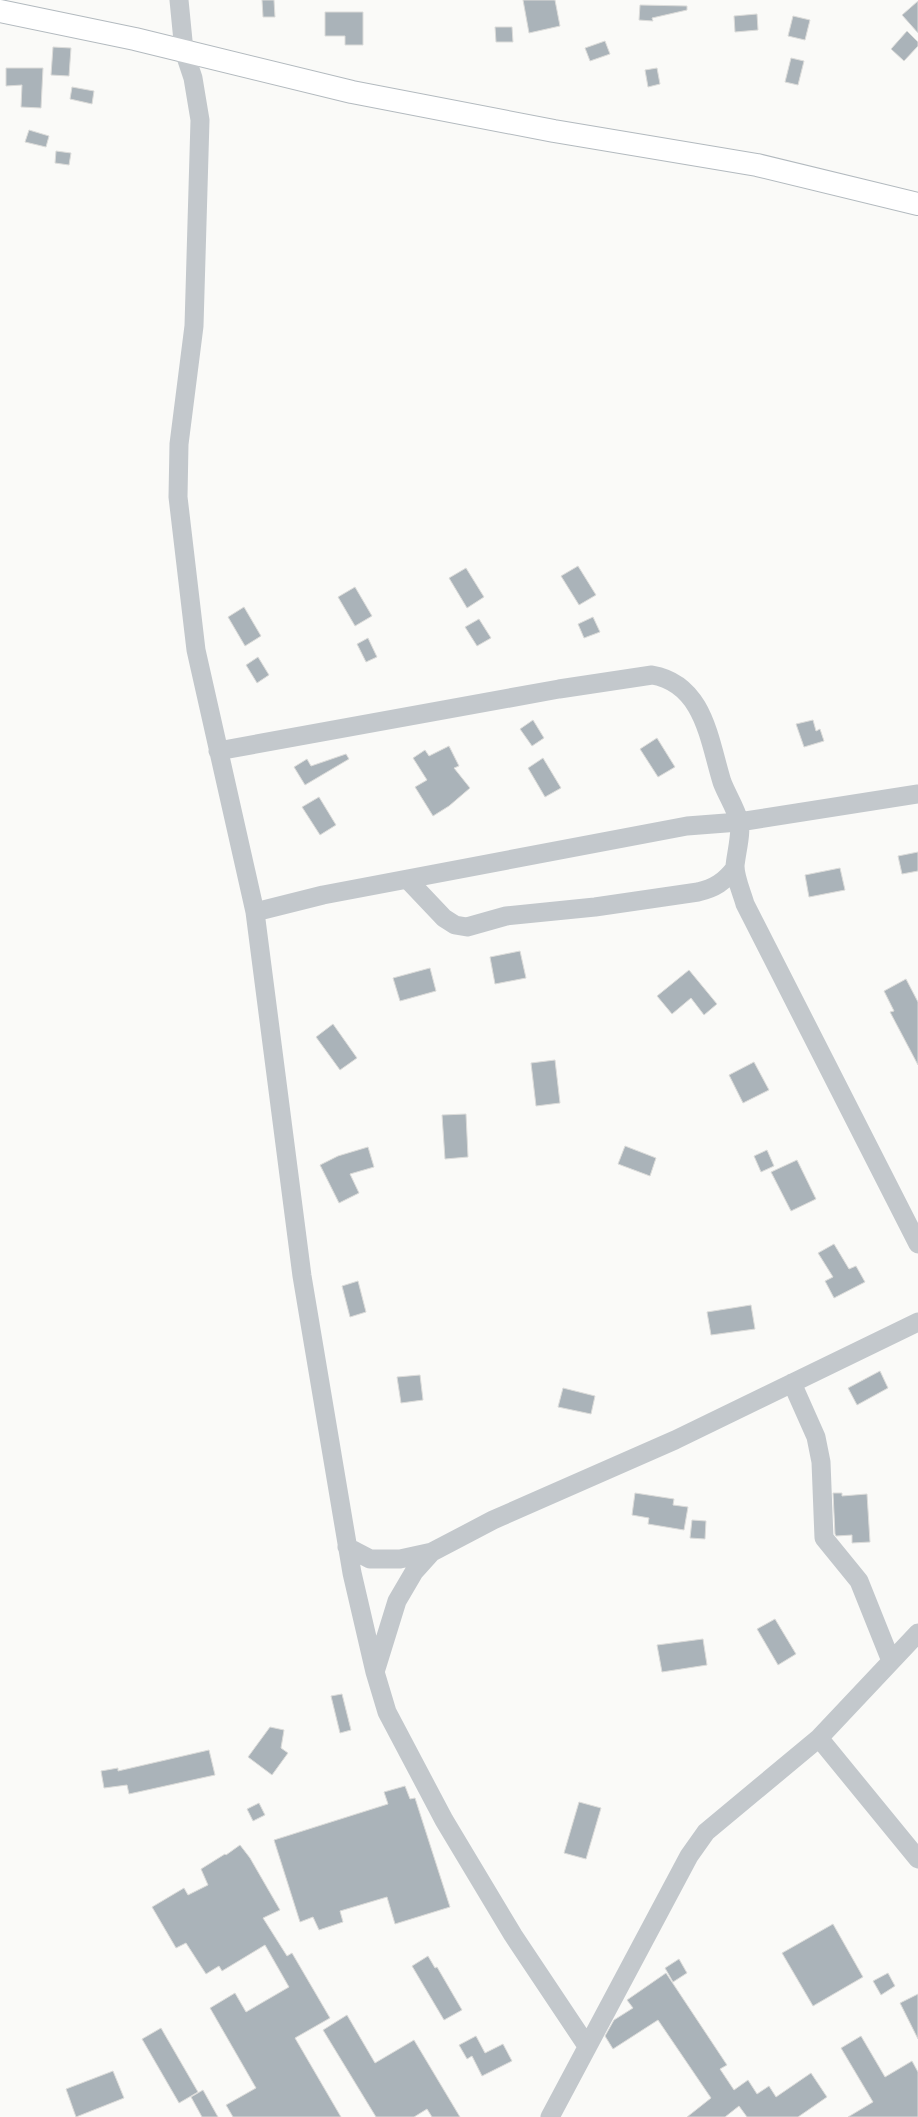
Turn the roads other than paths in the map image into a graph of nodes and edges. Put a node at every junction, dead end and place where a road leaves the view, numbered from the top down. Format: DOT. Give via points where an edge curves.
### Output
graph roads {
  1 [pos="179,0"];
  2 [pos="0,11"];
  3 [pos="184,51"];
  4 [pos="918,204"];
  5 [pos="218,751"];
  6 [pos="918,794"];
  7 [pos="739,822"];
  8 [pos="735,868"];
  9 [pos="407,879"];
  10 [pos="713,889"];
  11 [pos="745,904"];
  12 [pos="255,912"];
  13 [pos="918,1244"];
  14 [pos="918,1322"];
  15 [pos="792,1383"];
  16 [pos="347,1547"];
  17 [pos="432,1552"];
  18 [pos="918,1633"];
  19 [pos="891,1661"];
  20 [pos="375,1672"];
  21 [pos="819,1738"];
  22 [pos="918,1859"];
  23 [pos="587,2046"];
  24 [pos="550,2117"];
  1 -- 3 [label="street"];
  2 -- 3 [label="street"];
  3 -- 4 [label="street" via="352,92 757,165"];
  3 -- 5 [label="street" via="193,78 200,120 194,326 179,444 178,497 196,650"];
  5 -- 7 [label="street" via="559,689 652,675 666,678 681,687 693,700 704,722 723,783"];
  5 -- 12 [label="street"];
  6 -- 7 [label="street"];
  7 -- 8 [label="street"];
  7 -- 9 [label="street" via="687,826"];
  8 -- 10 [label="street"];
  8 -- 11 [label="street"];
  9 -- 10 [label="street" via="444,918 455,925 467,927 506,916 596,907"];
  9 -- 12 [label="street" via="323,895"];
  10 -- 11 [label="street"];
  11 -- 13 [label="street"];
  12 -- 16 [label="street" via="302,1276"];
  14 -- 15 [label="street"];
  15 -- 17 [label="street" via="675,1440 493,1520"];
  15 -- 19 [label="street" via="808,1416 821,1462 824,1538 859,1581"];
  16 -- 17 [label="street" via="370,1559 400,1559"];
  16 -- 20 [label="street"];
  17 -- 20 [label="street" via="414,1572 396,1601"];
  18 -- 19 [label="street"];
  19 -- 21 [label="street"];
  20 -- 23 [label="street" via="388,1712 444,1820 514,1935"];
  21 -- 22 [label="street"];
  21 -- 23 [label="street" via="706,1832 689,1856"];
  23 -- 24 [label="street"];
}
